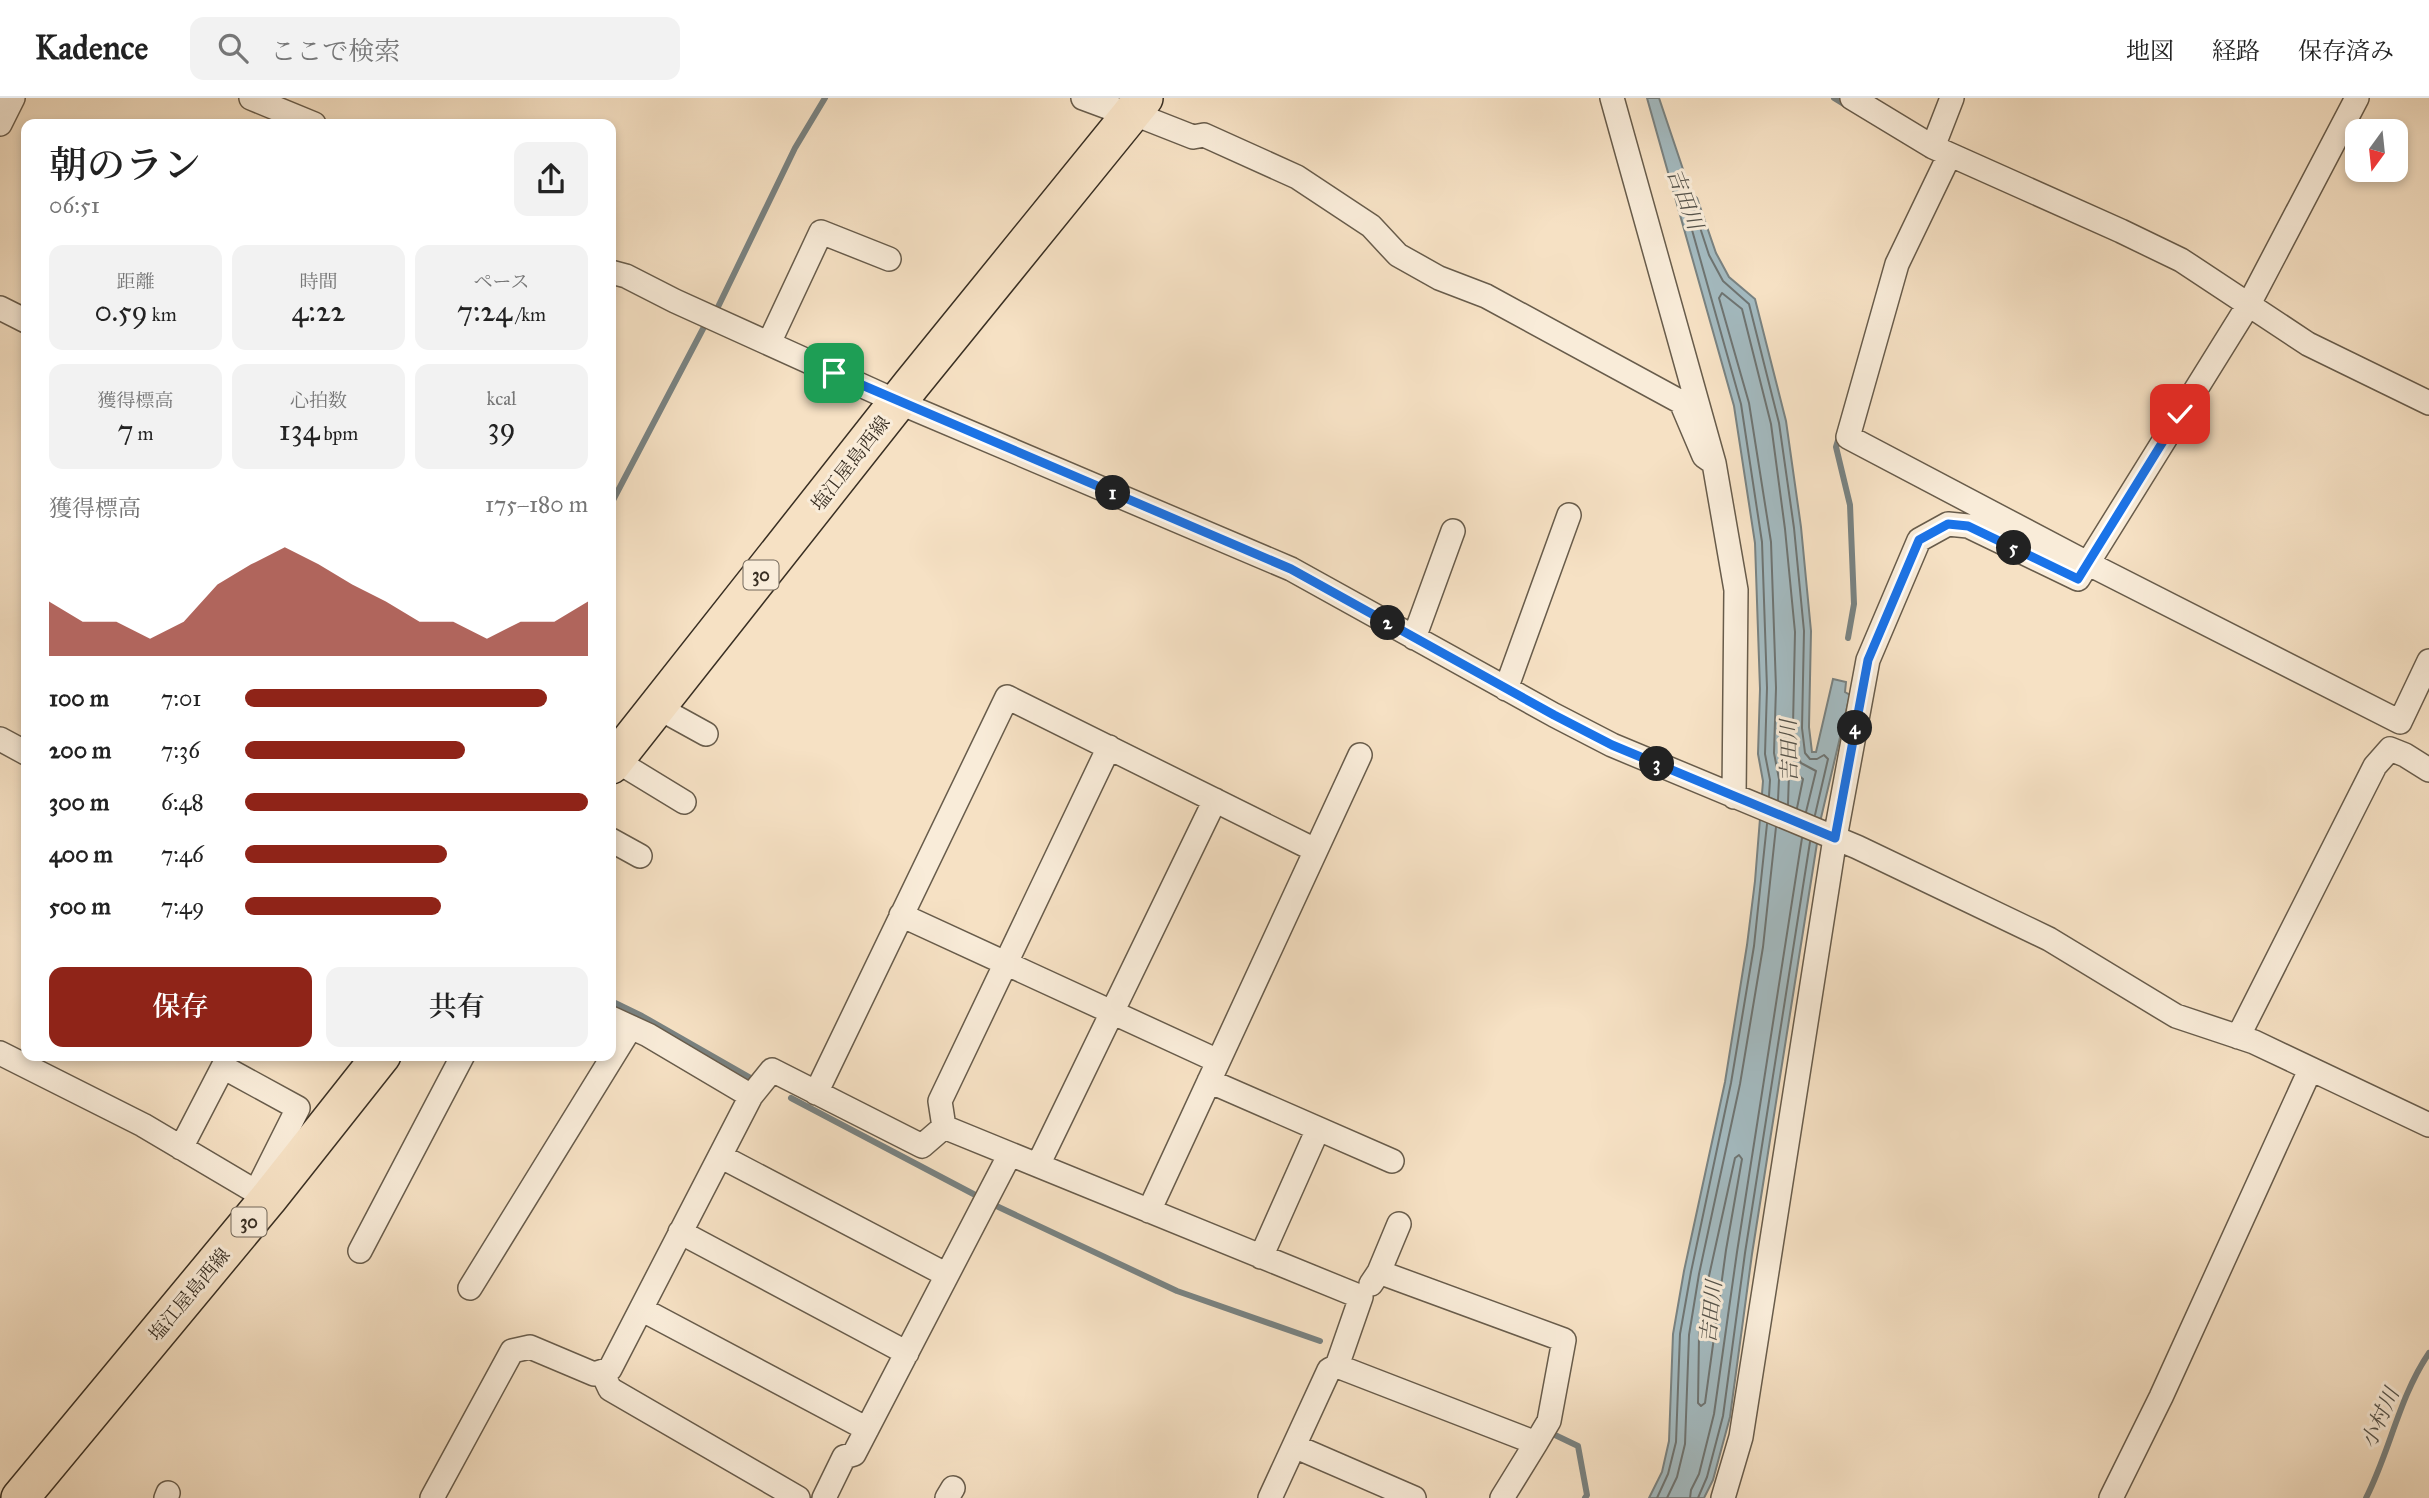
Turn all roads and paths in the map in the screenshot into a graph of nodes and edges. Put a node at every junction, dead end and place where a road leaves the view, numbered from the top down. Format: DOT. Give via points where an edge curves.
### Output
graph roads {
  1 [pos="13,98"];
  2 [pos="251,98"];
  3 [pos="1083,98"];
  4 [pos="1612,98"];
  5 [pos="1852,98"];
  6 [pos="1952,98"];
  7 [pos="2357,98"];
  8 [pos="1138,106"];
  9 [pos="302,119"];
  10 [pos="0,124"];
  11 [pos="1941,151"];
  12 [pos="889,259"];
  13 [pos="616,273"];
  14 [pos="2249,304"];
  15 [pos="0,308"];
  16 [pos="21,318"];
  17 [pos="769,343"];
  18 [pos="898,402"];
  19 [pos="2429,403"];
  20 [pos="1714,463"];
  21 [pos="1569,515"];
  22 [pos="1454,531"];
  23 [pos="2087,563"];
  24 [pos="1414,638"];
  25 [pos="2429,661"];
  26 [pos="1506,688"];
  27 [pos="657,707"];
  28 [pos="706,734"];
  29 [pos="0,739"];
  30 [pos="1109,747"];
  31 [pos="21,750"];
  32 [pos="1360,755"];
  33 [pos="616,759"];
  34 [pos="616,765"];
  35 [pos="2429,770"];
  36 [pos="1215,800"];
  37 [pos="1741,800"];
  38 [pos="684,802"];
  39 [pos="1830,836"];
  40 [pos="616,843"];
  41 [pos="1315,850"];
  42 [pos="640,856"];
  43 [pos="901,915"];
  44 [pos="1006,963"];
  45 [pos="1112,1011"];
  46 [pos="621,1023"];
  47 [pos="2238,1037"];
  48 [pos="0,1053"];
  49 [pos="377,1061"];
  50 [pos="460,1061"];
  51 [pos="599,1061"];
  52 [pos="2310,1070"];
  53 [pos="1214,1071"];
  54 [pos="816,1093"];
  55 [pos="751,1096"];
  56 [pos="2426,1116"];
  57 [pos="944,1127"];
  58 [pos="1318,1129"];
  59 [pos="181,1148"];
  60 [pos="1010,1154"];
  61 [pos="720,1156"];
  62 [pos="1392,1161"];
  63 [pos="1038,1165"];
  64 [pos="262,1195"];
  65 [pos="1149,1211"];
  66 [pos="1399,1224"];
  67 [pos="680,1232"];
  68 [pos="360,1251"];
  69 [pos="1261,1257"];
  70 [pos="1380,1272"];
  71 [pos="947,1275"];
  72 [pos="470,1288"];
  73 [pos="1361,1297"];
  74 [pos="641,1309"];
  75 [pos="907,1353"];
  76 [pos="1337,1366"];
  77 [pos="602,1372"];
  78 [pos="867,1429"];
  79 [pos="1535,1443"];
  80 [pos="1294,1446"];
  81 [pos="20,1498"];
  82 [pos="432,1498"];
  83 [pos="798,1498"];
  84 [pos="824,1498"];
  85 [pos="1270,1498"];
  86 [pos="1414,1498"];
  87 [pos="1502,1498"];
  88 [pos="1723,1498"];
  89 [pos="2111,1498"];
  1 -- 10 [label="street"];
  2 -- 9 [label="street"];
  3 -- 8 [label="street" via="1110,108"];
  4 -- 20 [label="street"];
  5 -- 11 [label="street"];
  6 -- 11 [label="street"];
  7 -- 14 [label="street"];
  8 -- 18 [label="main road, 塩江屋島西線 / 30"];
  8 -- 20 [label="street" via="1193,137 1204,135 1297,177 1371,226 1398,256 1486,296 1681,401 1704,456"];
  11 -- 14 [label="street" via="2122,230 2181,260"];
  11 -- 23 [label="street" via="1897,264 1849,437"];
  12 -- 17 [label="street" via="821,232"];
  13 -- 17 [label="street"];
  14 -- 19 [label="street" via="2308,344"];
  14 -- 23 [label="street"];
  15 -- 16 [label="street"];
  17 -- 18 [label="street"];
  18 -- 24 [label="street" via="1291,569"];
  18 -- 27 [label="main road, 塩江屋島西線 / 30"];
  20 -- 37 [label="street" via="1736,590"];
  21 -- 26 [label="street"];
  22 -- 24 [label="street"];
  23 -- 25 [label="street" via="2400,722"];
  23 -- 39 [label="street" via="2078,579 1968,526 1948,524 1919,540 1868,660"];
  24 -- 26 [label="street"];
  26 -- 37 [label="street" via="1612,745"];
  27 -- 28 [label="street"];
  27 -- 33 [label="main road, 塩江屋島西線 / 30"];
  29 -- 31 [label="street"];
  30 -- 36 [label="street"];
  30 -- 43 [label="street" via="1007,697"];
  30 -- 44 [label="street"];
  32 -- 41 [label="street"];
  34 -- 38 [label="street"];
  35 -- 47 [label="street" via="2390,749 2375,766"];
  36 -- 41 [label="street"];
  36 -- 45 [label="street"];
  37 -- 39 [label="street"];
  39 -- 47 [label="street" via="2049,939 2176,1016"];
  39 -- 88 [label="street" via="1741,1437"];
  40 -- 42 [label="street"];
  41 -- 53 [label="street"];
  43 -- 44 [label="street"];
  43 -- 54 [label="street"];
  44 -- 45 [label="street"];
  44 -- 57 [label="street" via="940,1101"];
  45 -- 53 [label="street"];
  45 -- 63 [label="street"];
  46 -- 55 [label="street"];
  47 -- 52 [label="street"];
  48 -- 59 [label="street"];
  49 -- 64 [label="main road, 塩江屋島西線 / 30"];
  50 -- 68 [label="street"];
  51 -- 72 [label="street"];
  52 -- 56 [label="street"];
  52 -- 89 [label="street"];
  53 -- 58 [label="street"];
  53 -- 65 [label="street"];
  54 -- 55 [label="street" via="772,1070"];
  54 -- 57 [label="street" via="922,1146"];
  55 -- 61 [label="street"];
  57 -- 60 [label="street"];
  58 -- 62 [label="street"];
  58 -- 69 [label="street"];
  59 -- 64 [label="street"];
  59 -- 64 [label="street" via="223,1067 299,1108"];
  60 -- 63 [label="street"];
  60 -- 71 [label="street"];
  61 -- 67 [label="street"];
  61 -- 71 [label="street"];
  63 -- 65 [label="street"];
  64 -- 81 [label="main road, 塩江屋島西線 / 30"];
  65 -- 69 [label="street"];
  66 -- 70 [label="street"];
  67 -- 74 [label="street"];
  67 -- 75 [label="street"];
  69 -- 73 [label="street"];
  70 -- 73 [label="street"];
  70 -- 79 [label="street" via="1564,1340 1549,1421"];
  71 -- 75 [label="street"];
  73 -- 76 [label="street"];
  74 -- 77 [label="street" via="610,1369"];
  74 -- 78 [label="street"];
  75 -- 78 [label="street"];
  76 -- 79 [label="street"];
  76 -- 80 [label="street" via="1329,1370"];
  77 -- 82 [label="street" via="594,1374 530,1347 512,1351"];
  77 -- 83 [label="street" via="610,1389"];
  78 -- 84 [label="street" via="855,1454 844,1457"];
  79 -- 87 [label="street"];
  80 -- 85 [label="street"];
  80 -- 86 [label="street"];
}
